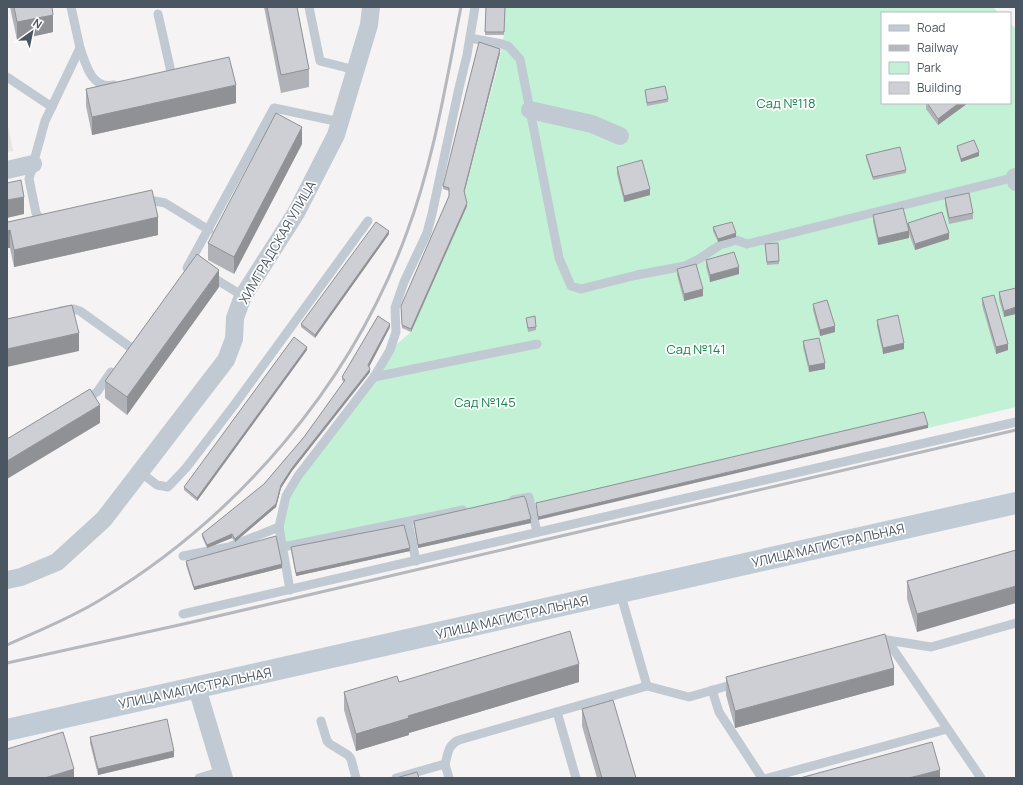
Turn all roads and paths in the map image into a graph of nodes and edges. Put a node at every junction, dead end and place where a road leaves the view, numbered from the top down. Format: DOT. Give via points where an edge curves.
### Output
graph roads {
  1 [pos="71,7"];
  2 [pos="309,7"];
  3 [pos="371,7"];
  4 [pos="475,7"];
  5 [pos="158,14"];
  6 [pos="470,38"];
  7 [pos="80,48"];
  8 [pos="355,70"];
  9 [pos="171,73"];
  10 [pos="7,77"];
  11 [pos="126,83"];
  12 [pos="52,107"];
  13 [pos="530,110"];
  14 [pos="340,122"];
  15 [pos="620,136"];
  16 [pos="33,164"];
  17 [pos="7,170"];
  18 [pos="1016,179"];
  19 [pos="138,204"];
  20 [pos="368,221"];
  21 [pos="54,223"];
  22 [pos="209,230"];
  23 [pos="198,267"];
  24 [pos="182,276"];
  25 [pos="243,296"];
  26 [pos="52,313"];
  27 [pos="537,344"];
  28 [pos="130,347"];
  29 [pos="116,366"];
  30 [pos="374,377"];
  31 [pos="71,407"];
  32 [pos="1016,422"];
  33 [pos="140,472"];
  34 [pos="506,502"];
  35 [pos="1016,503"];
  36 [pos="476,508"];
  37 [pos="408,522"];
  38 [pos="280,527"];
  39 [pos="538,532"];
  40 [pos="283,547"];
  41 [pos="183,556"];
  42 [pos="416,560"];
  43 [pos="7,580"];
  44 [pos="290,590"];
  45 [pos="620,592"];
  46 [pos="183,614"];
  47 [pos="1016,623"];
  48 [pos="888,640"];
  49 [pos="865,647"];
  50 [pos="750,679"];
  51 [pos="646,686"];
  52 [pos="197,688"];
  53 [pos="712,690"];
  54 [pos="557,712"];
  55 [pos="321,722"];
  56 [pos="947,729"];
  57 [pos="7,730"];
  58 [pos="445,764"];
  59 [pos="223,775"];
  60 [pos="199,778"];
  61 [pos="356,778"];
  62 [pos="396,778"];
  63 [pos="449,778"];
  64 [pos="576,778"];
  65 [pos="762,778"];
  66 [pos="768,778"];
  67 [pos="981,778"];
  1 -- 7 [label="lane"];
  2 -- 8 [label="lane" via="320,61"];
  3 -- 8 [label="street, ХИМГРАДСКАЯ УЛИЦА" via="369,25"];
  4 -- 6 [label="lane"];
  5 -- 9 [label="lane"];
  6 -- 13 [label="lane" via="508,46 520,59"];
  6 -- 30 [label="lane" via="427,233 395,308 396,332 390,350"];
  7 -- 11 [label="lane" via="87,68 99,84 111,86"];
  7 -- 12 [label="lane"];
  8 -- 14 [label="street, ХИМГРАДСКАЯ УЛИЦА"];
  10 -- 12 [label="lane"];
  12 -- 16 [label="lane" via="45,121"];
  13 -- 15 [label="street" via="592,124"];
  13 -- 18 [label="lane" via="559,258 572,286 581,290 637,275 685,266 720,245 736,240 747,244"];
  14 -- 22 [label="lane" via="274,108"];
  14 -- 25 [label="street, ХИМГРАДСКАЯ УЛИЦА" via="336,135 296,213"];
  16 -- 17 [label="street"];
  16 -- 21 [label="lane" via="29,179 36,213 46,223"];
  19 -- 22 [label="lane" via="155,201 165,203"];
  20 -- 33 [label="lane" via="186,468 168,486 157,485"];
  22 -- 23 [label="lane"];
  23 -- 24 [label="lane"];
  23 -- 25 [label="lane"];
  25 -- 33 [label="street, ХИМГРАДСКАЯ УЛИЦА" via="235,318 234,340 226,360"];
  26 -- 28 [label="lane" via="80,310"];
  27 -- 30 [label="lane"];
  29 -- 31 [label="lane" via="97,392"];
  30 -- 38 [label="lane" via="298,476 286,496"];
  32 -- 39 [label="lane"];
  33 -- 43 [label="street, ХИМГРАДСКАЯ УЛИЦА" via="104,519 57,562"];
  34 -- 39 [label="lane" via="529,497"];
  35 -- 45 [label="main road, УЛИЦА МАГИСТРАЛЬНАЯ"];
  36 -- 37 [label="lane"];
  37 -- 40 [label="lane"];
  37 -- 42 [label="lane"];
  38 -- 40 [label="lane"];
  38 -- 41 [label="lane" via="229,548"];
  39 -- 42 [label="lane"];
  40 -- 44 [label="lane"];
  42 -- 44 [label="lane"];
  44 -- 46 [label="lane"];
  45 -- 51 [label="lane"];
  45 -- 52 [label="main road, УЛИЦА МАГИСТРАЛЬНАЯ"];
  47 -- 48 [label="lane" via="931,647"];
  48 -- 49 [label="lane"];
  48 -- 56 [label="lane"];
  50 -- 53 [label="lane"];
  51 -- 53 [label="lane" via="689,697"];
  51 -- 54 [label="lane"];
  52 -- 57 [label="main road, УЛИЦА МАГИСТРАЛЬНАЯ"];
  52 -- 59 [label="street"];
  53 -- 65 [label="lane" via="719,712"];
  54 -- 58 [label="lane" via="454,742 450,746"];
  54 -- 64 [label="lane"];
  55 -- 61 [label="lane" via="327,741 351,759"];
  56 -- 66 [label="lane"];
  56 -- 67 [label="lane"];
  58 -- 62 [label="lane"];
  58 -- 63 [label="lane"];
  59 -- 60 [label="lane"];
}
